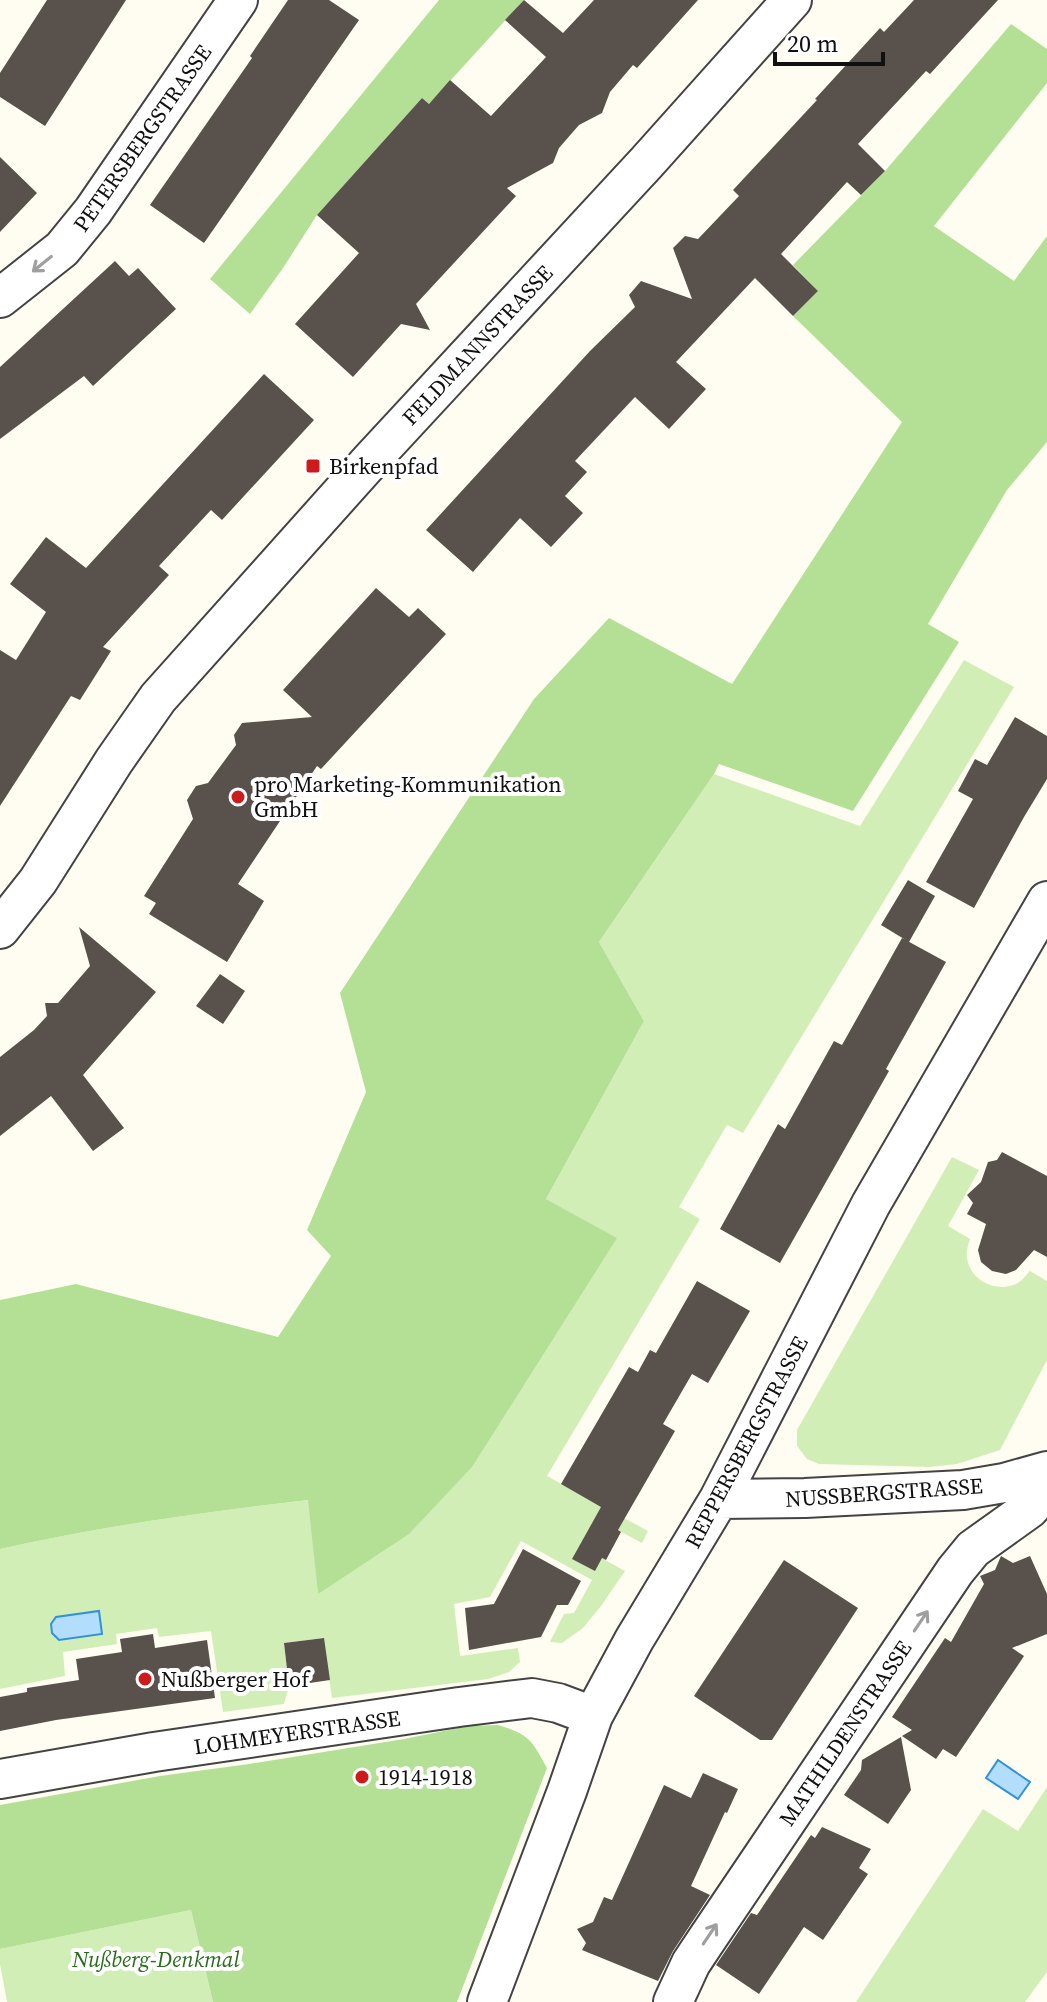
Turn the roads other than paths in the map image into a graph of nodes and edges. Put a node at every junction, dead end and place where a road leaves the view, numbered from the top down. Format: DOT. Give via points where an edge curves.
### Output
graph roads {
  1 [pos="238,0"];
  2 [pos="792,0"];
  3 [pos="0,298"];
  4 [pos="1047,901"];
  5 [pos="0,929"];
  6 [pos="1047,1471"];
  7 [pos="1047,1489"];
  8 [pos="719,1499"];
  9 [pos="593,1716"];
  10 [pos="0,1779"];
  11 [pos="487,2002"];
  12 [pos="673,2002"];
  1 -- 3 [label="street, PETERSBERGSTRASSE, one-way" via="93,211 62,249"];
  2 -- 5 [label="street, FELDMANNSTRASSE" via="158,698 38,881"];
  4 -- 8 [label="street, REPPERSBERGSTRASSE" via="871,1204"];
  6 -- 8 [label="street, NUSSBERGSTRASSE" via="963,1490"];
  12 -- 7 [label="street, MATHILDENSTRASSE, one-way" via="697,1954 955,1571 973,1549 1029,1509"];
  8 -- 9 [label="street, REPPERSBERGSTRASSE"];
  9 -- 10 [label="street, LOHMEYERSTRASSE" via="532,1698"];
  9 -- 11 [label="street, REPPERSBERGSTRASSE"];
}
